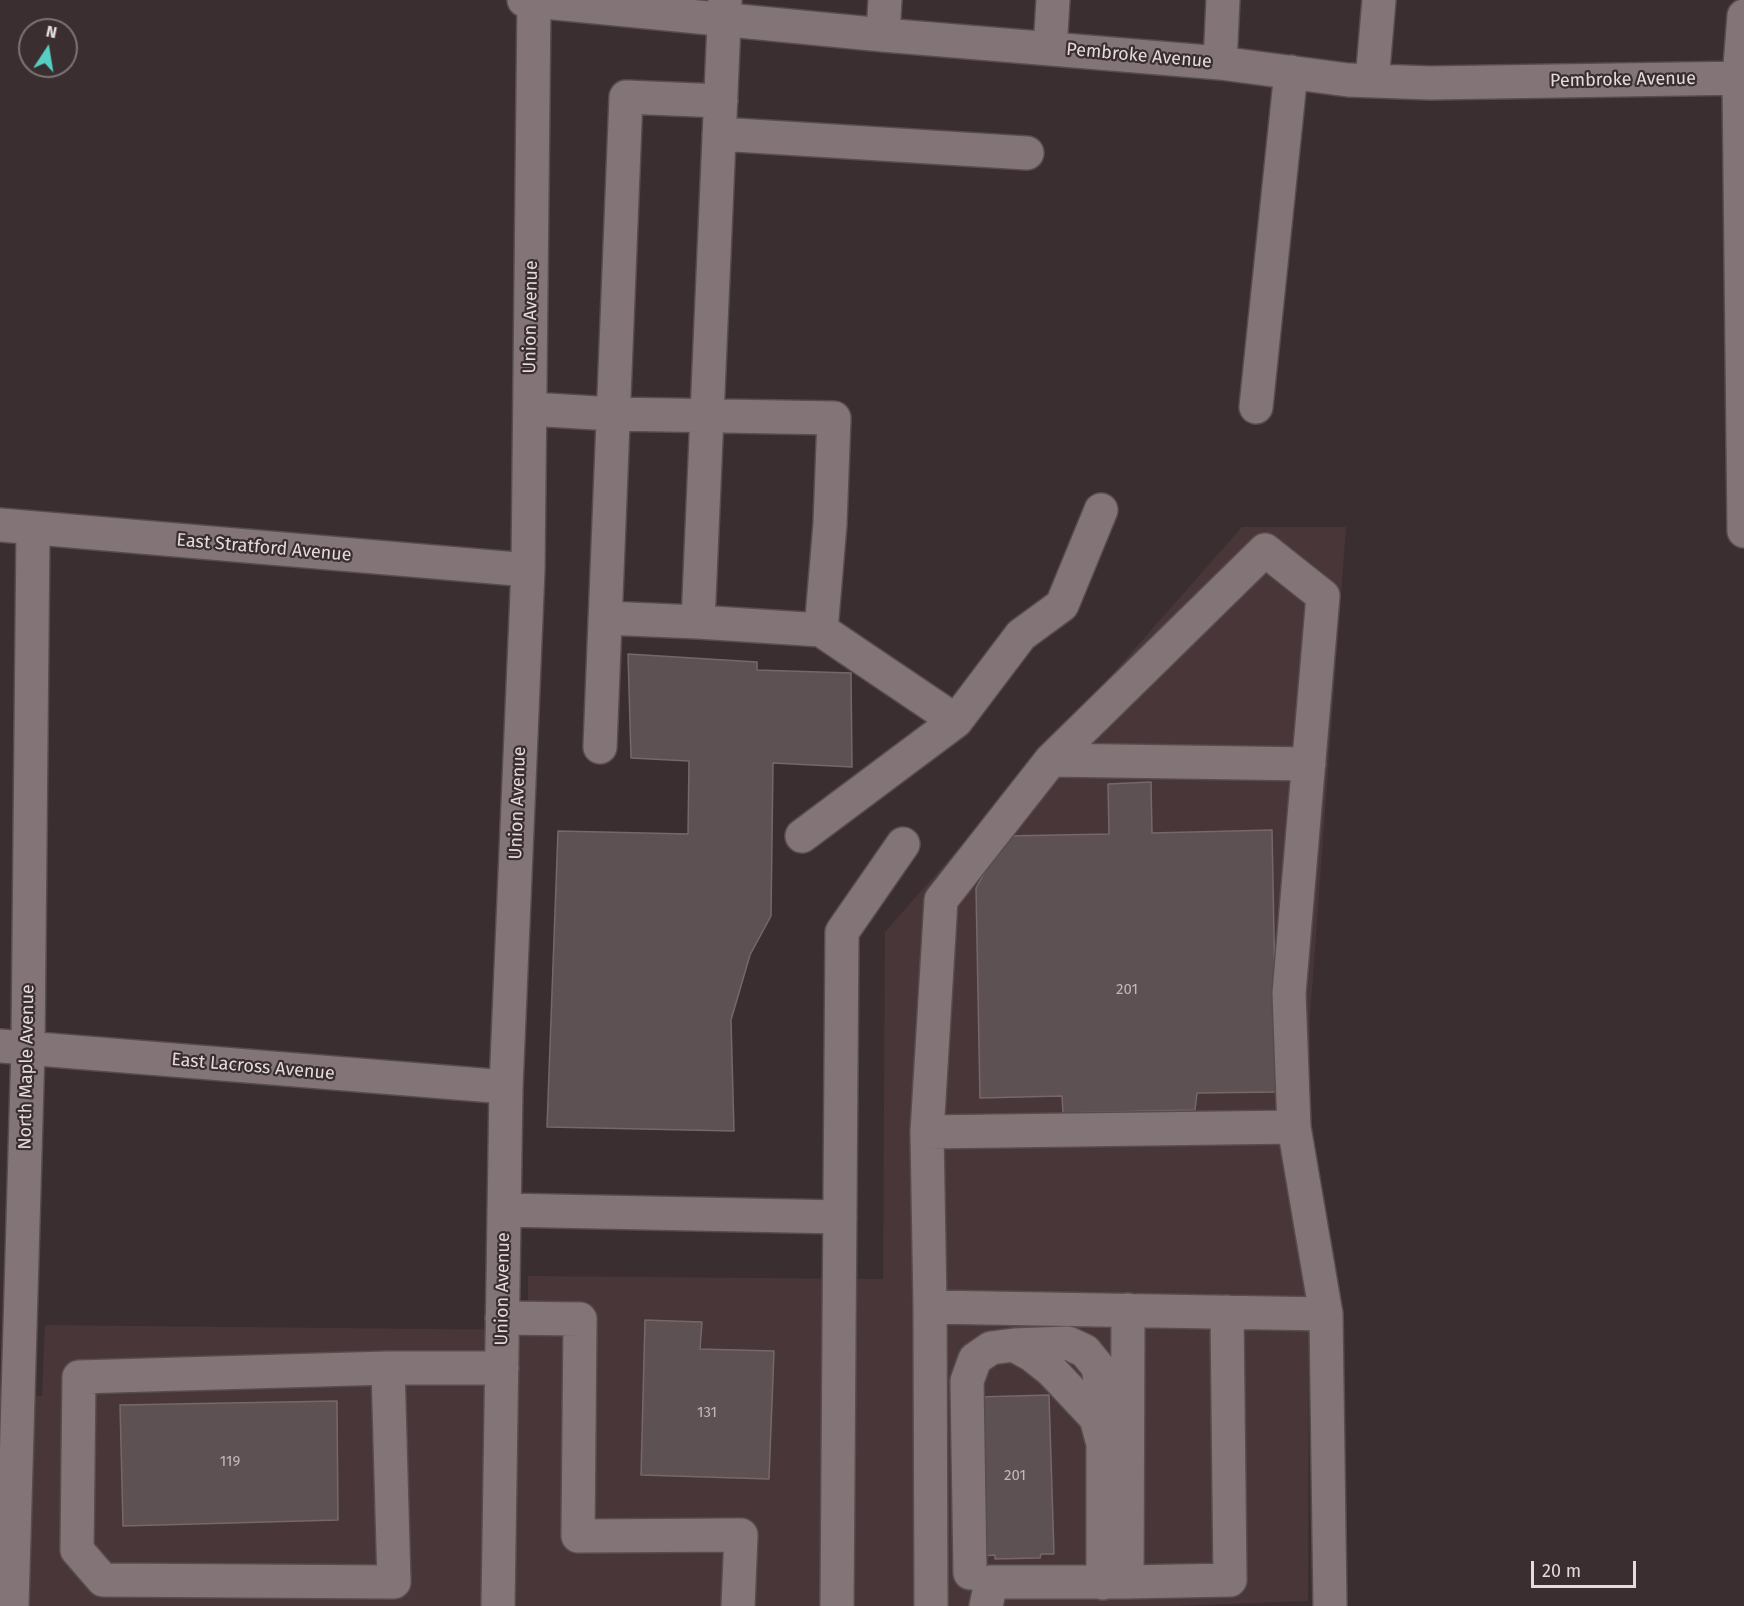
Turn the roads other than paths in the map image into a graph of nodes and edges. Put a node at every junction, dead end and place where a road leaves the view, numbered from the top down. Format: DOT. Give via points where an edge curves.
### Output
graph roads {
  1 [pos="531,0"];
  2 [pos="885,0"];
  3 [pos="1053,0"];
  4 [pos="1223,0"];
  5 [pos="1379,0"];
  6 [pos="725,10"];
  7 [pos="1744,16"];
  8 [pos="883,35"];
  9 [pos="1050,49"];
  10 [pos="1220,63"];
  11 [pos="1291,72"];
  12 [pos="1741,78"];
  13 [pos="1372,81"];
  14 [pos="721,101"];
  15 [pos="719,134"];
  16 [pos="1027,153"];
  17 [pos="1256,407"];
  18 [pos="530,409"];
  19 [pos="614,414"];
  20 [pos="707,415"];
  21 [pos="1101,510"];
  22 [pos="0,525"];
  23 [pos="33,528"];
  24 [pos="1744,531"];
  25 [pos="528,570"];
  26 [pos="605,618"];
  27 [pos="698,622"];
  28 [pos="821,630"];
  29 [pos="956,721"];
  30 [pos="600,747"];
  31 [pos="1051,760"];
  32 [pos="1309,764"];
  33 [pos="802,836"];
  34 [pos="903,844"];
  35 [pos="14,1047"];
  36 [pos="506,1088"];
  37 [pos="1294,1127"];
  38 [pos="927,1132"];
  39 [pos="504,1210"];
  40 [pos="840,1217"];
  41 [pos="930,1307"];
  42 [pos="1128,1310"];
  43 [pos="1227,1312"];
  44 [pos="1326,1314"];
  45 [pos="502,1318"];
  46 [pos="388,1368"];
  47 [pos="502,1368"];
  48 [pos="932,1539"];
  49 [pos="1115,1583"];
  50 [pos="982,1587"];
  51 [pos="104,1593"];
  52 [pos="12,1606"];
  53 [pos="498,1606"];
  54 [pos="738,1606"];
  55 [pos="837,1606"];
  56 [pos="931,1606"];
  57 [pos="1330,1606"];
  1 -- 6 [label="street, Pembroke Avenue"];
  1 -- 18 [label="street, Union Avenue"];
  2 -- 8 [label="street"];
  3 -- 9 [label="street"];
  4 -- 10 [label="street"];
  5 -- 13 [label="street"];
  6 -- 8 [label="street, Pembroke Avenue"];
  6 -- 14 [label="street"];
  7 -- 12 [label="street"];
  8 -- 9 [label="street, Pembroke Avenue"];
  9 -- 10 [label="street, Pembroke Avenue"];
  10 -- 11 [label="street, Pembroke Avenue"];
  11 -- 13 [label="street, Pembroke Avenue"];
  11 -- 17 [label="street"];
  12 -- 13 [label="street, Pembroke Avenue"];
  12 -- 24 [label="street"];
  14 -- 15 [label="street"];
  14 -- 19 [label="street" via="626,97"];
  15 -- 16 [label="street"];
  15 -- 20 [label="street"];
  18 -- 19 [label="street"];
  18 -- 25 [label="street, Union Avenue"];
  19 -- 20 [label="street"];
  19 -- 26 [label="street"];
  20 -- 27 [label="street"];
  20 -- 28 [label="street" via="834,418"];
  21 -- 29 [label="street" via="1062,605 1021,635"];
  22 -- 23 [label="street, East Stratford Avenue"];
  23 -- 25 [label="street, East Stratford Avenue"];
  23 -- 35 [label="street, North Maple Avenue"];
  25 -- 36 [label="street, Union Avenue"];
  26 -- 27 [label="street"];
  26 -- 30 [label="street"];
  27 -- 28 [label="street"];
  28 -- 29 [label="street"];
  29 -- 33 [label="street"];
  31 -- 32 [label="street"];
  31 -- 32 [label="street" via="1265,550 1323,596"];
  31 -- 38 [label="street" via="941,900"];
  32 -- 37 [label="street" via="1289,993"];
  34 -- 40 [label="street" via="842,932"];
  35 -- 36 [label="street, East Lacross Avenue"];
  35 -- 52 [label="street, North Maple Avenue"];
  36 -- 39 [label="street, Union Avenue"];
  37 -- 38 [label="street"];
  37 -- 44 [label="street"];
  38 -- 41 [label="street"];
  39 -- 40 [label="street"];
  39 -- 45 [label="street, Union Avenue"];
  40 -- 55 [label="street"];
  41 -- 42 [label="street"];
  41 -- 48 [label="street"];
  42 -- 43 [label="street"];
  42 -- 49 [label="street"];
  43 -- 44 [label="street"];
  43 -- 49 [label="street" via="1230,1580"];
  44 -- 57 [label="street"];
  45 -- 47 [label="street, Union Avenue"];
  45 -- 54 [label="street" via="580,1319 578,1536 741,1535"];
  46 -- 47 [label="street"];
  46 -- 51 [label="street" via="394,1582"];
  46 -- 51 [label="street" via="80,1377 77,1550"];
  47 -- 53 [label="street, Union Avenue"];
  48 -- 50 [label="street"];
  48 -- 56 [label="street"];
  49 -- 50 [label="street"];
  49 -- 50 [label="street" via="1103,1444 1096,1418 1051,1370 1014,1345 991,1348 975,1359 967,1382"];
}
